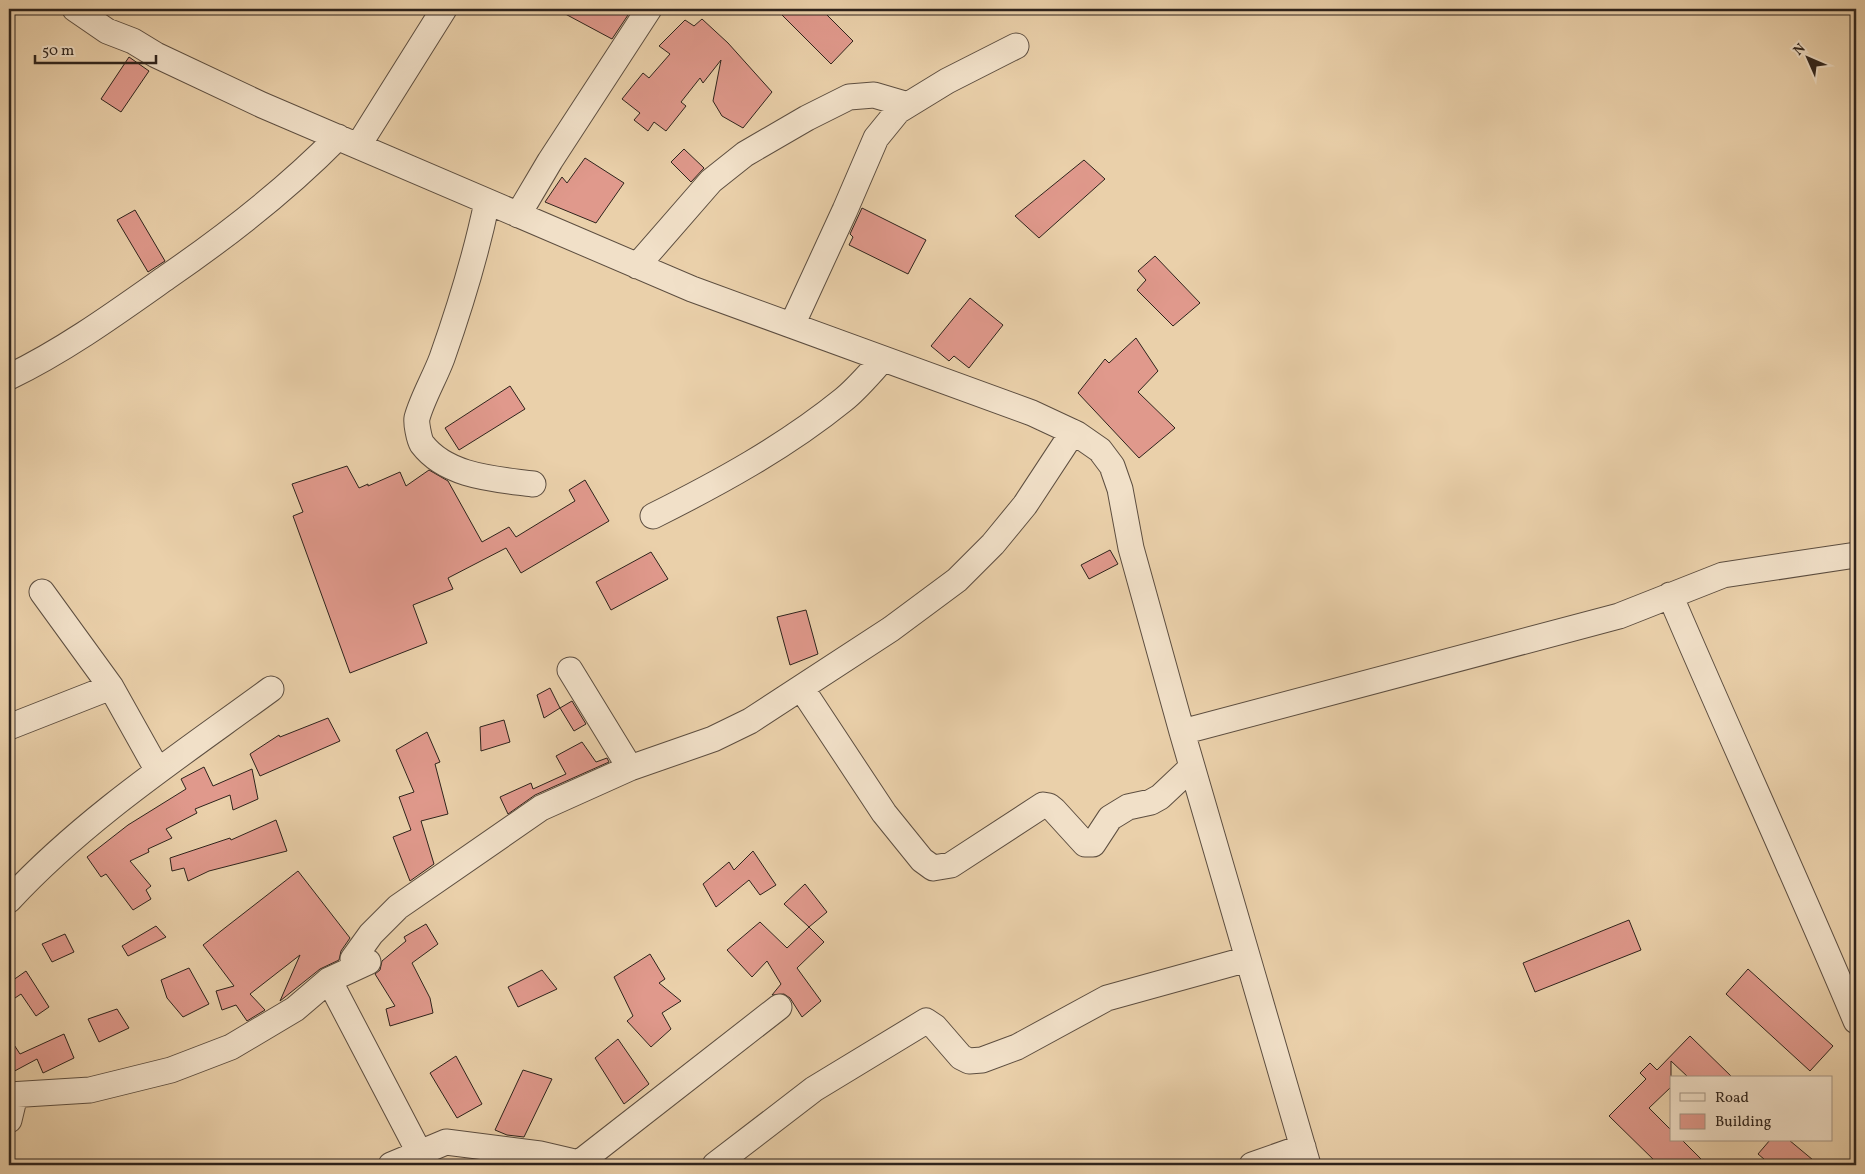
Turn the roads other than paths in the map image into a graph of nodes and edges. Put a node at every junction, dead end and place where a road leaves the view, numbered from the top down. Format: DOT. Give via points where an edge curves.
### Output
graph roads {
  1 [pos="75,9"];
  2 [pos="444,9"];
  3 [pos="649,9"];
  4 [pos="1016,46"];
  5 [pos="908,105"];
  6 [pos="348,142"];
  7 [pos="487,202"];
  8 [pos="518,215"];
  9 [pos="637,266"];
  10 [pos="792,324"];
  11 [pos="883,359"];
  12 [pos="9,377"];
  13 [pos="1073,432"];
  14 [pos="533,484"];
  15 [pos="653,516"];
  16 [pos="1856,555"];
  17 [pos="42,592"];
  18 [pos="1670,595"];
  19 [pos="570,670"];
  20 [pos="111,687"];
  21 [pos="271,688"];
  22 [pos="802,689"];
  23 [pos="9,727"];
  24 [pos="1182,732"];
  25 [pos="1192,767"];
  26 [pos="630,768"];
  27 [pos="158,771"];
  28 [pos="9,900"];
  29 [pos="1248,958"];
  30 [pos="329,980"];
  31 [pos="779,1006"];
  32 [pos="1856,1021"];
  33 [pos="12,1095"];
  34 [pos="9,1120"];
  35 [pos="419,1152"];
  36 [pos="1305,1156"];
  37 [pos="582,1164"];
  38 [pos="391,1165"];
  39 [pos="715,1165"];
  40 [pos="1252,1165"];
  1 -- 6 [label="street" via="107,31 156,55"];
  2 -- 6 [label="street"];
  3 -- 8 [label="street" via="550,160"];
  4 -- 5 [label="street"];
  5 -- 9 [label="street" via="874,95 849,96 806,118 753,150 711,181"];
  5 -- 10 [label="street" via="898,111 876,138"];
  6 -- 7 [label="street"];
  6 -- 12 [label="street" via="220,241 130,305"];
  7 -- 8 [label="street"];
  7 -- 14 [label="street" via="458,313 417,419 421,443 450,468"];
  8 -- 9 [label="street"];
  9 -- 10 [label="street"];
  10 -- 11 [label="street"];
  11 -- 13 [label="street" via="1032,413"];
  11 -- 15 [label="street" via="844,399 804,429 736,472"];
  13 -- 22 [label="street" via="1025,505 957,580 891,630"];
  13 -- 24 [label="street" via="1100,450 1112,466"];
  16 -- 18 [label="street" via="1723,576"];
  17 -- 20 [label="street"];
  18 -- 24 [label="street" via="1619,616"];
  18 -- 32 [label="street"];
  19 -- 26 [label="street"];
  20 -- 23 [label="street"];
  20 -- 27 [label="street"];
  21 -- 27 [label="street"];
  22 -- 25 [label="street" via="884,813 922,860 933,868 951,865 1043,805 1054,810 1085,844 1093,844 1110,818 1128,807 1160,797"];
  22 -- 26 [label="street" via="713,739"];
  24 -- 25 [label="street"];
  25 -- 29 [label="street"];
  26 -- 30 [label="street" via="541,808 434,881 398,907 371,934 353,959 368,962"];
  27 -- 28 [label="street" via="83,831"];
  29 -- 36 [label="street"];
  29 -- 39 [label="street" via="1107,998 1017,1047 982,1060 969,1061 961,1057 926,1021 814,1089"];
  30 -- 33 [label="street" via="295,1009 231,1047 171,1070 90,1090"];
  30 -- 35 [label="street"];
  31 -- 37 [label="street"];
  33 -- 34 [label="street"];
  35 -- 37 [label="street" via="446,1142 520,1151"];
  35 -- 38 [label="street"];
  36 -- 40 [label="street"];
}
